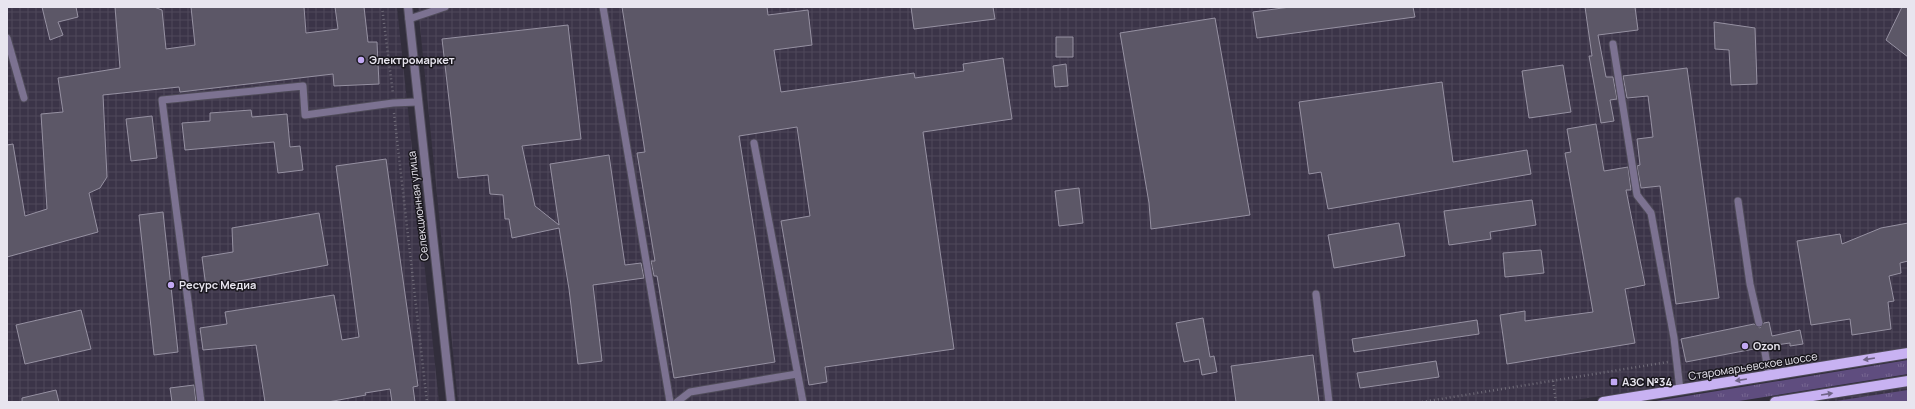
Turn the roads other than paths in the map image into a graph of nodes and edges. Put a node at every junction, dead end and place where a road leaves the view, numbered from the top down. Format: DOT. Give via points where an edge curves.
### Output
graph roads {
  1 [pos="408,7"];
  2 [pos="445,7"];
  3 [pos="603,7"];
  4 [pos="409,19"];
  5 [pos="7,38"];
  6 [pos="1613,44"];
  7 [pos="24,98"];
  8 [pos="417,102"];
  9 [pos="754,143"];
  10 [pos="1738,201"];
  11 [pos="1316,294"];
  12 [pos="1759,323"];
  13 [pos="1764,347"];
  14 [pos="1908,353"];
  15 [pos="797,374"];
  16 [pos="1769,375"];
  17 [pos="1908,381"];
  18 [pos="1680,390"];
  19 [pos="1805,400"];
  20 [pos="201,402"];
  21 [pos="451,402"];
  22 [pos="670,402"];
  23 [pos="677,402"];
  24 [pos="803,402"];
  25 [pos="1329,402"];
  26 [pos="1602,402"];
  27 [pos="1775,402"];
  1 -- 4 [label="street, Селекционная улица"];
  2 -- 4 [label="lane"];
  3 -- 22 [label="lane"];
  4 -- 8 [label="street, Селекционная улица"];
  5 -- 7 [label="lane"];
  6 -- 18 [label="lane" via="1637,195 1651,213"];
  8 -- 20 [label="lane" via="305,115 303,86 162,100"];
  8 -- 21 [label="street, Селекционная улица"];
  9 -- 15 [label="lane"];
  10 -- 12 [label="lane" via="1750,284"];
  11 -- 25 [label="lane"];
  13 -- 16 [label="lane"];
  14 -- 16 [label="main road, Старомарьевское шоссе, one-way"];
  15 -- 23 [label="lane" via="690,392"];
  15 -- 24 [label="lane"];
  16 -- 18 [label="main road, Старомарьевское шоссе, one-way"];
  19 -- 17 [label="main road, one-way"];
  18 -- 26 [label="main road, Старомарьевское шоссе"];
  19 -- 27 [label="main road"];
}
